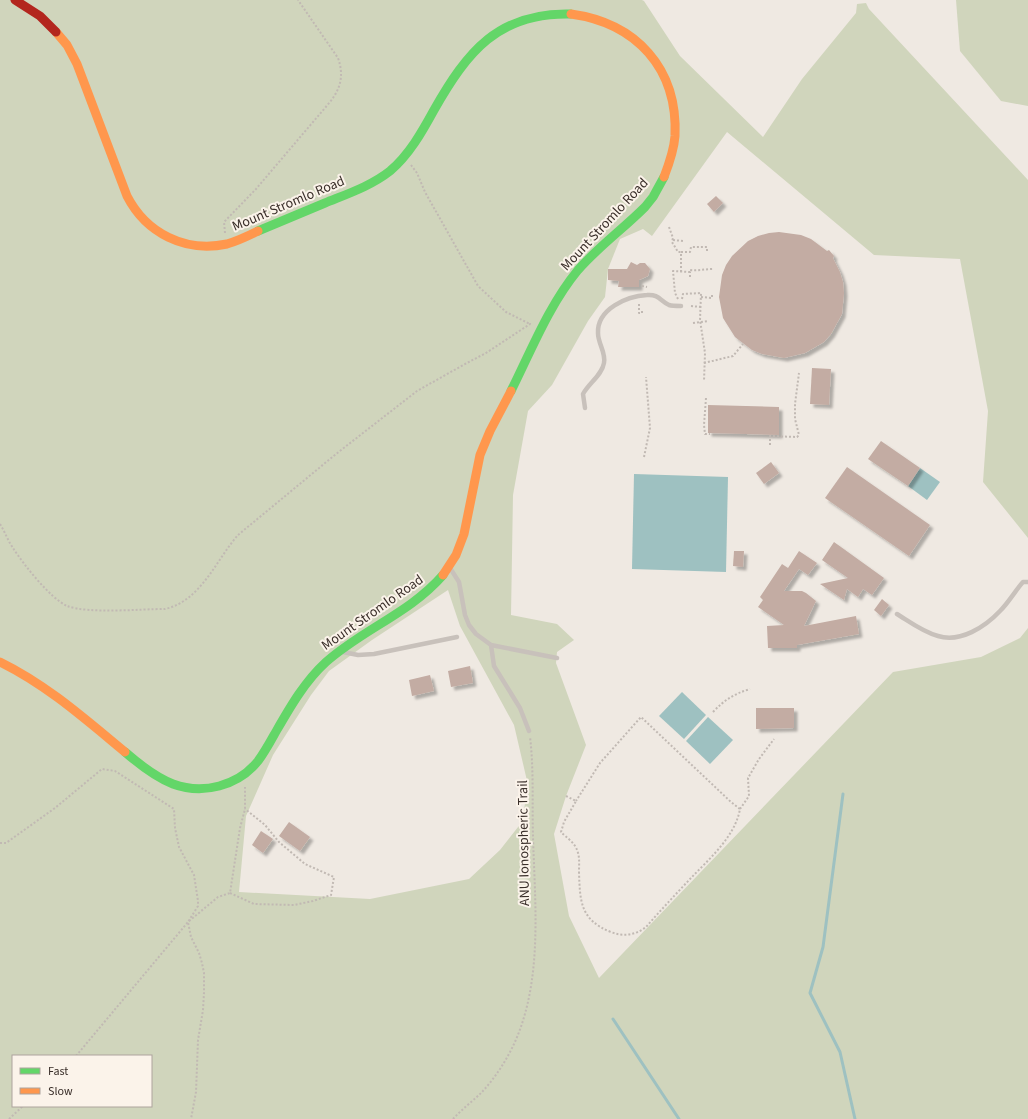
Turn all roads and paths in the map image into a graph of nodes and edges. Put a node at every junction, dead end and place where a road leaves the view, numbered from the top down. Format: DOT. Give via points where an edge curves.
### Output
graph roads {
  1 [pos="15,0"];
  2 [pos="298,0"];
  3 [pos="405,155"];
  4 [pos="669,228"];
  5 [pos="673,240"];
  6 [pos="683,241"];
  7 [pos="226,244"];
  8 [pos="681,252"];
  9 [pos="707,252"];
  10 [pos="713,269"];
  11 [pos="681,272"];
  12 [pos="690,272"];
  13 [pos="690,277"];
  14 [pos="674,289"];
  15 [pos="712,295"];
  16 [pos="701,297"];
  17 [pos="639,303"];
  18 [pos="681,306"];
  19 [pos="691,306"];
  20 [pos="701,307"];
  21 [pos="642,311"];
  22 [pos="708,321"];
  23 [pos="693,322"];
  24 [pos="701,322"];
  25 [pos="530,324"];
  26 [pos="541,330"];
  27 [pos="743,344"];
  28 [pos="704,362"];
  29 [pos="799,373"];
  30 [pos="646,377"];
  31 [pos="704,381"];
  32 [pos="706,398"];
  33 [pos="585,408"];
  34 [pos="710,434"];
  35 [pos="770,445"];
  36 [pos="644,457"];
  37 [pos="0,524"];
  38 [pos="450,566"];
  39 [pos="1028,582"];
  40 [pos="897,614"];
  41 [pos="457,637"];
  42 [pos="491,645"];
  43 [pos="339,651"];
  44 [pos="557,658"];
  45 [pos="0,662"];
  46 [pos="750,689"];
  47 [pos="713,712"];
  48 [pos="529,731"];
  49 [pos="774,739"];
  50 [pos="246,774"];
  51 [pos="566,796"];
  52 [pos="576,801"];
  53 [pos="740,809"];
  54 [pos="245,810"];
  55 [pos="0,843"];
  56 [pos="230,893"];
  57 [pos="188,922"];
  58 [pos="77,1055"];
  59 [pos="22,1107"];
  60 [pos="9,1119"];
  61 [pos="191,1119"];
  62 [pos="454,1119"];
  1 -- 7 [label="street, Mount Stromlo Road" via="45,20 60,35 72,53 124,191 142,219 172,240 204,246"];
  2 -- 7 [label="path" via="338,58 341,68 340,86 330,102 256,189 224,222"];
  3 -- 7 [label="street, Mount Stromlo Road" via="396,166 360,188"];
  3 -- 25 [label="path" via="478,286 506,312"];
  3 -- 26 [label="street, Mount Stromlo Road" via="444,93 481,45 502,28 524,18 542,14 568,14 607,21 639,42 654,60 672,94 675,112 674,148 664,179 653,197 572,277"];
  4 -- 5 [label="path"];
  5 -- 6 [label="path"];
  5 -- 8 [label="path" via="678,252"];
  8 -- 9 [label="path" via="690,252 691,247 707,247"];
  8 -- 11 [label="path"];
  10 -- 12 [label="path"];
  11 -- 12 [label="path"];
  11 -- 14 [label="path" via="673,272"];
  12 -- 13 [label="path"];
  15 -- 16 [label="path" via="712,298"];
  16 -- 18 [label="path" via="701,293 683,294"];
  16 -- 20 [label="path"];
  17 -- 21 [label="path" via="639,313"];
  18 -- 33 [label="lane" via="669,305 658,296 647,295 620,302 607,312 601,319 598,332 604,364 583,394"];
  19 -- 20 [label="path"];
  20 -- 24 [label="path"];
  22 -- 24 [label="path"];
  23 -- 24 [label="path"];
  24 -- 28 [label="path"];
  25 -- 26 [label="path"];
  25 -- 37 [label="path" via="486,354 418,391 336,454 238,535 204,581 189,598 175,607 100,610 68,606 47,591 13,548"];
  26 -- 38 [label="street, Mount Stromlo Road" via="486,438 477,465 463,539"];
  27 -- 28 [label="path" via="733,356"];
  28 -- 31 [label="path"];
  29 -- 35 [label="path" via="795,404 799,435 770,436"];
  30 -- 36 [label="path" via="650,428"];
  32 -- 34 [label="path" via="704,425 705,434"];
  38 -- 42 [label="lane" via="459,582 469,625"];
  38 -- 43 [label="street, Mount Stromlo Road" via="428,592"];
  39 -- 40 [label="lane" via="1023,582 1001,611 988,622 973,632 952,638 934,635"];
  41 -- 43 [label="lane" via="374,654 358,655"];
  42 -- 44 [label="lane"];
  42 -- 48 [label="lane" via="494,666 520,708"];
  43 -- 50 [label="street, Mount Stromlo Road" via="319,667 297,695 258,761"];
  45 -- 50 [label="street, Mount Stromlo Road" via="15,668 47,690 144,769 167,783 192,789 206,789 227,784"];
  46 -- 47 [label="path" via="728,698"];
  48 -- 62 [label="path, ANU Ionospheric Trail" via="532,750 535,896 530,997 514,1043 502,1065 483,1091"];
  49 -- 53 [label="path" via="748,778 749,796"];
  50 -- 54 [label="path"];
  51 -- 52 [label="path"];
  52 -- 53 [label="path" via="600,763 641,717"];
  52 -- 53 [label="path" via="561,832 576,848 579,856 583,907 589,918 599,927 626,935 639,932 646,927 720,846 735,826"];
  54 -- 56 [label="path"];
  54 -- 56 [label="path" via="305,864 334,877 331,895 294,905 254,904"];
  55 -- 57 [label="path" via="6,843 55,808 102,769 115,771 174,809 179,847 194,875 198,901 198,906"];
  56 -- 57 [label="path" via="218,897"];
  57 -- 58 [label="path"];
  57 -- 61 [label="path" via="204,973 196,1092"];
  59 -- 60 [label="path"];
}
